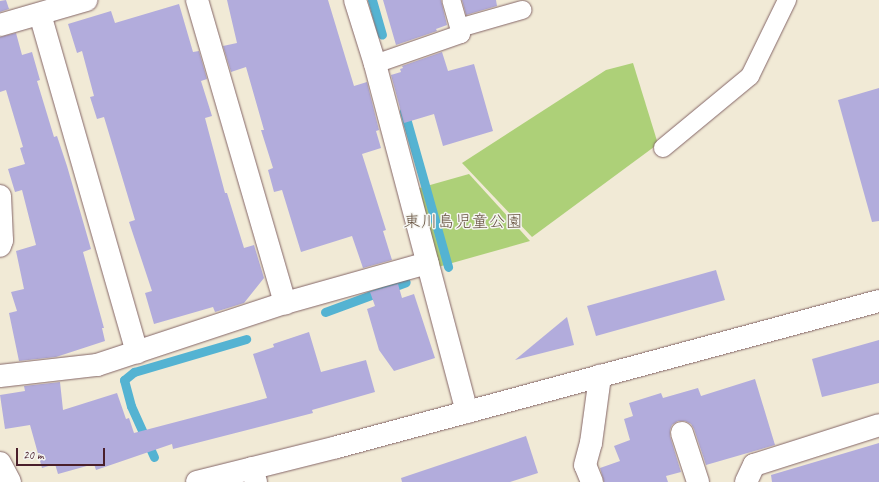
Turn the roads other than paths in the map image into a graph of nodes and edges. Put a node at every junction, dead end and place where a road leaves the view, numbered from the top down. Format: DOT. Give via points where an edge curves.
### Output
graph roads {
  1 [pos="86,0"];
  2 [pos="197,0"];
  3 [pos="355,0"];
  4 [pos="451,0"];
  5 [pos="787,0"];
  6 [pos="522,10"];
  7 [pos="40,14"];
  8 [pos="0,25"];
  9 [pos="459,28"];
  10 [pos="375,64"];
  11 [pos="663,148"];
  12 [pos="0,196"];
  13 [pos="0,246"];
  14 [pos="427,263"];
  15 [pos="879,301"];
  16 [pos="285,303"];
  17 [pos="137,352"];
  18 [pos="0,376"];
  19 [pos="600,376"];
  20 [pos="467,412"];
  21 [pos="879,425"];
  22 [pos="682,433"];
  23 [pos="0,463"];
  24 [pos="254,475"];
  25 [pos="10,482"];
  26 [pos="196,482"];
  27 [pos="592,482"];
  28 [pos="698,482"];
  29 [pos="746,482"];
  1 -- 7 [label="street"];
  2 -- 16 [label="street"];
  3 -- 10 [label="street"];
  4 -- 9 [label="lane"];
  5 -- 11 [label="lane" via="750,76"];
  6 -- 9 [label="lane"];
  7 -- 8 [label="street"];
  7 -- 17 [label="street"];
  9 -- 10 [label="lane" via="461,34"];
  10 -- 14 [label="street"];
  12 -- 13 [label="street"];
  14 -- 16 [label="street"];
  14 -- 20 [label="street"];
  15 -- 19 [label="street"];
  16 -- 17 [label="street"];
  17 -- 18 [label="street" via="97,365"];
  19 -- 20 [label="street"];
  19 -- 27 [label="street" via="592,443 585,465"];
  20 -- 24 [label="street"];
  21 -- 29 [label="street" via="754,465"];
  22 -- 28 [label="street"];
  23 -- 25 [label="street"];
  24 -- 26 [label="street"];
}
